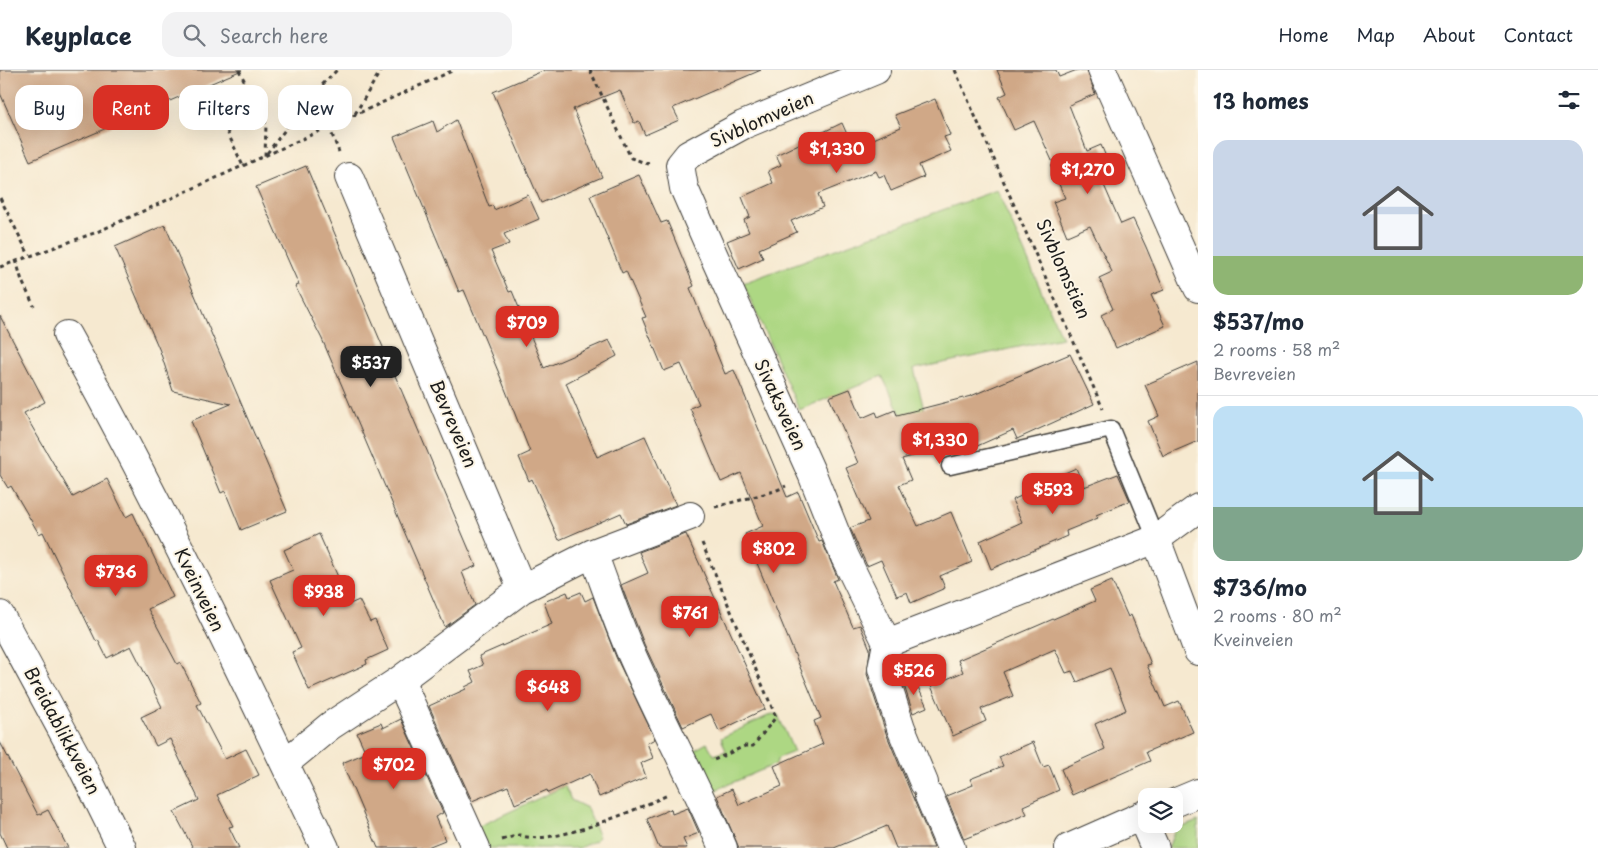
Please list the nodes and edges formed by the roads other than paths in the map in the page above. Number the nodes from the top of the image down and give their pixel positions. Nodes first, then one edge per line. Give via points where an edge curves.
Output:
1 (876, 70) edge
2 (1102, 70) edge
3 (680, 165) joint
4 (349, 177) dead end
5 (1198, 288) edge
6 (67, 335) dead end
7 (950, 466) dead end
8 (1198, 508) edge
9 (690, 516) road end
10 (1156, 539) junction
11 (593, 553) junction
12 (522, 589) junction
13 (0, 615) edge
14 (887, 643) junction
15 (1198, 651) edge
16 (400, 680) junction
17 (284, 763) junction
18 (1198, 793) edge
19 (1183, 799) edge
20 (1138, 818) edge
21 (1150, 833) edge
22 (486, 845) edge
23 (122, 848) edge
24 (325, 848) edge
25 (723, 848) edge
26 (951, 848) edge
27 (1069, 848) edge
28 (1155, 848) edge

1 - 3 street, Sivblomveien via 743,125 688,155
2 - 5 street
3 - 14 street, Sivaksveien via 684,188 758,360 812,474 845,557
4 - 12 street, Bevreveien
6 - 17 street, Kveinveien via 119,430
7 - 10 lane via 1112,429
8 - 10 street
9 - 11 street
10 - 14 street
10 - 15 street
11 - 12 street
11 - 25 street via 634,662
12 - 16 street
13 - 23 street, Breidablikkveien via 82,766
14 - 26 street via 882,669 901,728
16 - 17 street via 330,726
16 - 22 street
17 - 24 street, Kveinveien
18 - 19 street
20 - 27 street
21 - 28 street

